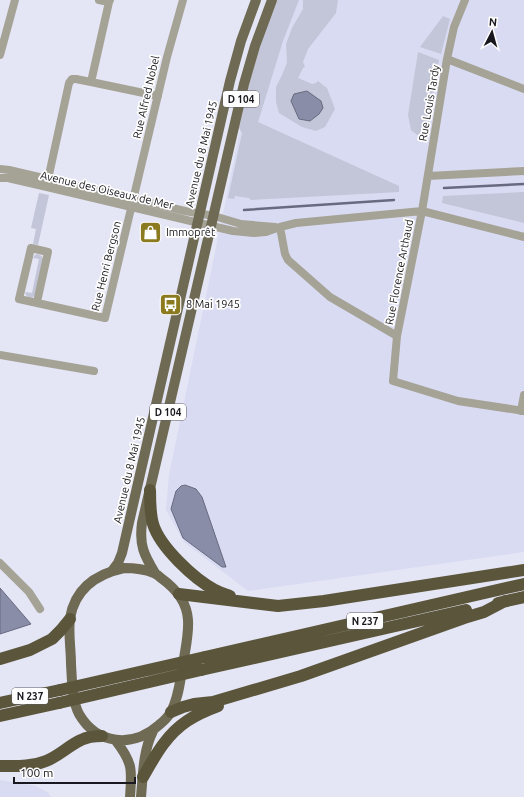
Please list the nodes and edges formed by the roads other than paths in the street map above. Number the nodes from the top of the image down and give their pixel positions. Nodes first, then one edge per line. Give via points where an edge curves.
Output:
1 (15, 0) edge
2 (99, 0) edge
3 (183, 0) edge
4 (256, 0) edge
5 (272, 0) edge
6 (465, 0) edge
7 (110, 1) edge
8 (0, 55) edge
9 (447, 59) junction
10 (91, 82) junction
11 (524, 89) edge
12 (158, 96) junction
13 (0, 168) edge
14 (524, 172) edge
15 (428, 176) junction
16 (0, 178) edge
17 (47, 183) junction
18 (133, 203) junction
19 (422, 211) junction
20 (199, 218) junction
21 (212, 221) junction
22 (280, 227) junction
23 (524, 237) edge
24 (37, 302) junction
25 (398, 336) junction
26 (0, 355) edge
27 (94, 370) dead end
28 (524, 395) edge
29 (523, 411) edge
30 (150, 490) junction
31 (0, 563) edge
32 (524, 570) edge
33 (112, 571) junction
34 (155, 573) junction
35 (524, 584) edge
36 (179, 594) junction
37 (524, 597) edge
38 (505, 601) junction
39 (250, 603) junction
40 (40, 609) dead end
41 (70, 619) junction
42 (0, 659) edge
43 (244, 693) junction
44 (0, 703) edge
45 (171, 712) junction
46 (0, 716) edge
47 (153, 731) junction
48 (102, 736) junction
49 (116, 740) junction
50 (0, 766) edge
51 (143, 777) junction
52 (130, 797) edge
53 (141, 797) edge

1 - 8 street
2 - 7 street
3 - 12 street, Rue Alfred Nobel via 166,57
4 - 20 main road, Avenue du 8 Mai 1945 / D 104 via 244,30 230,80
5 - 21 main road, D 104 via 249,63
6 - 9 street, Rue Louis Tardy via 454,27
7 - 10 street
9 - 11 street
9 - 15 street, Rue Louis Tardy
10 - 12 street
10 - 17 street via 72,79 69,83
12 - 18 street, Rue Alfred Nobel
13 - 17 street, Avenue des Oiseaux de Mer
14 - 15 street
15 - 19 street, Rue Louis Tardy
16 - 17 street, Avenue des Oiseaux de Mer
17 - 18 street, Avenue des Oiseaux de Mer
18 - 20 street, Avenue des Oiseaux de Mer via 185,211
18 - 24 street, Rue Henri Bergson via 105,318
19 - 22 street, Avenue des Oiseaux de Mer via 296,223
19 - 23 street, Avenue des Oiseaux de Mer
19 - 25 street, Rue Florence Arthaud
20 - 21 street, Avenue des Oiseaux de Mer
20 - 33 main road, Avenue du 8 Mai 1945 / D 104 via 122,553
21 - 22 street, Avenue des Oiseaux de Mer via 233,231 254,233
21 - 30 main road, D 104
22 - 25 street via 288,260 330,297
24 - 24 street, Rue Henri Bergson via 48,252 31,248 19,299
25 - 29 street, Rue Florence Arthaud via 393,381 458,401
26 - 27 street
28 - 29 street
30 - 34 main road, D 104 via 140,534 144,551
30 - 39 highway via 153,524 169,552 216,590
31 - 40 street via 29,592
32 - 39 highway via 324,601 278,606
33 - 34 main road via 134,568
33 - 41 main road via 89,584 80,594
34 - 36 main road
35 - 44 highway, N 237, bridge
36 - 39 highway
36 - 45 main road via 187,612 188,632 177,696
37 - 38 highway, N 237
38 - 43 highway via 484,612 301,676
38 - 46 highway, N 237, bridge
41 - 42 highway via 52,639 30,650
41 - 48 main road via 75,702 86,724
43 - 45 highway
43 - 51 highway via 197,715 176,729
45 - 47 main road
47 - 49 main road via 129,740
47 - 51 main road via 145,755
48 - 49 main road
48 - 50 highway via 81,740 46,761 33,765
49 - 52 main road via 130,763
51 - 53 main road

